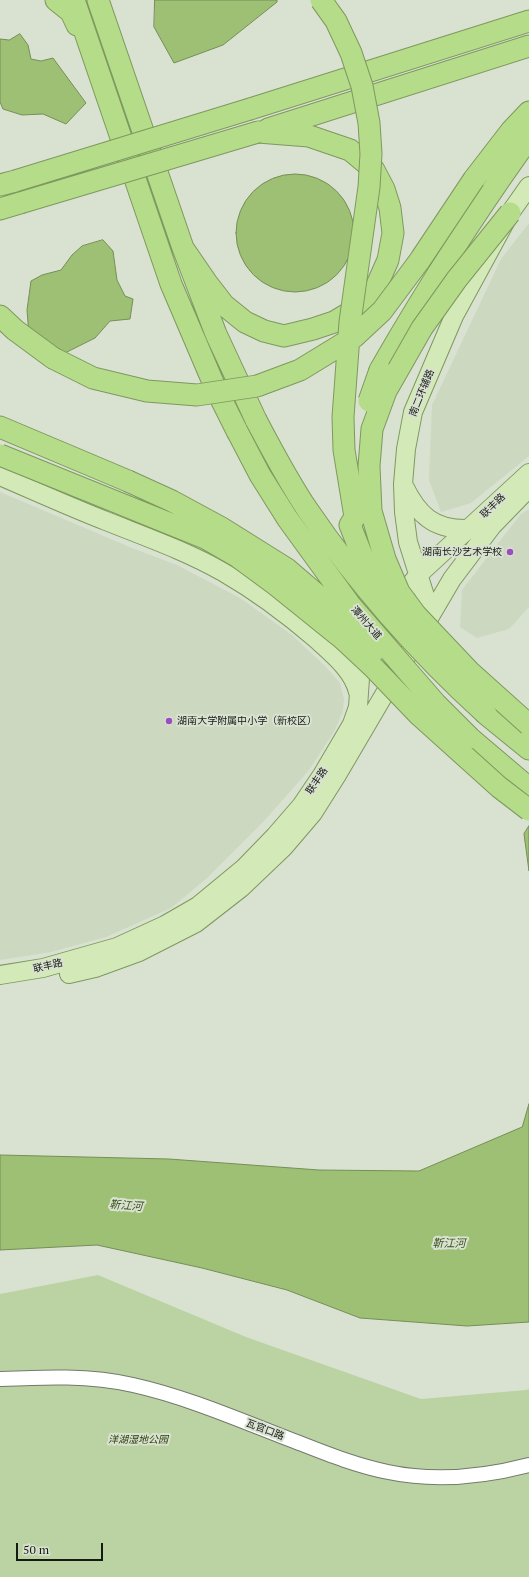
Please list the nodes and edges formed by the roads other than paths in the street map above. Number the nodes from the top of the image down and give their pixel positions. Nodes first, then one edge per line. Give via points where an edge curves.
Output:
1 (56, 0) edge
2 (74, 0) edge
3 (98, 0) edge
4 (321, 0) edge
5 (529, 20) edge
6 (529, 46) edge
7 (97, 66) junction
8 (529, 112) edge
9 (258, 132) junction
10 (529, 138) edge
11 (5, 182) edge
12 (529, 186) edge
13 (0, 209) edge
14 (510, 213) junction
15 (183, 248) junction
16 (0, 316) edge
17 (0, 427) edge
18 (0, 456) edge
19 (529, 473) edge
20 (0, 476) edge
21 (403, 484) junction
22 (529, 488) edge
23 (355, 518) junction
24 (468, 529) junction
25 (408, 542) junction
26 (418, 575) junction
27 (428, 620) junction
28 (324, 647) junction
29 (359, 695) junction
30 (527, 724) edge
31 (529, 749) edge
32 (482, 773) junction
33 (529, 788) edge
34 (529, 810) edge
35 (0, 975) edge
36 (0, 987) edge
37 (0, 1374) edge
38 (0, 1379) edge
39 (529, 1459) edge
40 (529, 1465) edge

1 - 7 highway via 71,12
2 - 7 highway
3 - 15 highway
4 - 23 highway, bridge via 336,21 351,53 362,86 369,123 369,187 350,322 343,417 344,450
5 - 11 highway, bridge via 250,109
6 - 9 highway
7 - 33 highway, 潭州大道, bridge via 171,284 215,387 260,475 287,518 351,606 453,723
8 - 16 highway, bridge via 474,179 420,260 382,311 354,337 300,370 258,386 197,395 147,391 92,378 53,358
9 - 13 highway, bridge
9 - 15 highway via 309,136 350,150 374,170 390,208 393,233 388,260 376,287 356,309 334,322 313,330 284,336 264,331 245,322 224,305
10 - 23 highway, bridge via 448,256 380,370 366,409 356,449
12 - 14 main road, 南二环辅路
14 - 21 main road, 南二环辅路 via 454,316 413,412
14 - 30 highway, bridge via 422,328 386,391 372,429 369,466 371,511 385,559 399,592 416,615 469,670
15 - 31 highway, bridge via 216,334 256,420 306,508 351,571 439,670 486,714
17 - 32 highway, bridge via 172,501 220,527 287,569 352,627
18 - 32 highway, bridge via 183,528 238,557 343,639
19 - 24 main road, 联丰路
20 - 28 main road via 147,536 222,572 288,616
21 - 24 main road via 421,514 443,527 454,530
21 - 25 main road, 南二环辅路
22 - 27 main road, 联丰路 via 492,526 452,579
23 - 30 highway, bridge via 350,525 365,563 396,608 468,682
24 - 26 main road, 联丰路
25 - 26 main road, 南二环辅路
25 - 28 main road via 408,571 359,643 352,649 341,652 333,652
26 - 27 main road, 南二环辅路 via 425,596
26 - 29 main road, 联丰路 via 398,600 366,652 361,664
27 - 36 main road, 联丰路 via 313,812 284,847 241,888 196,923 139,952 95,968
28 - 29 main road via 350,672
29 - 35 main road, 联丰路 via 352,724 301,806 244,868 198,906 117,948 43,968
32 - 34 highway, bridge
37 - 39 street via 64,1372 134,1380 202,1400 349,1455 380,1464 461,1470 495,1467
38 - 40 street, 瓦官口路 via 66,1377 132,1384 199,1405 353,1463 388,1472 458,1478 502,1472

